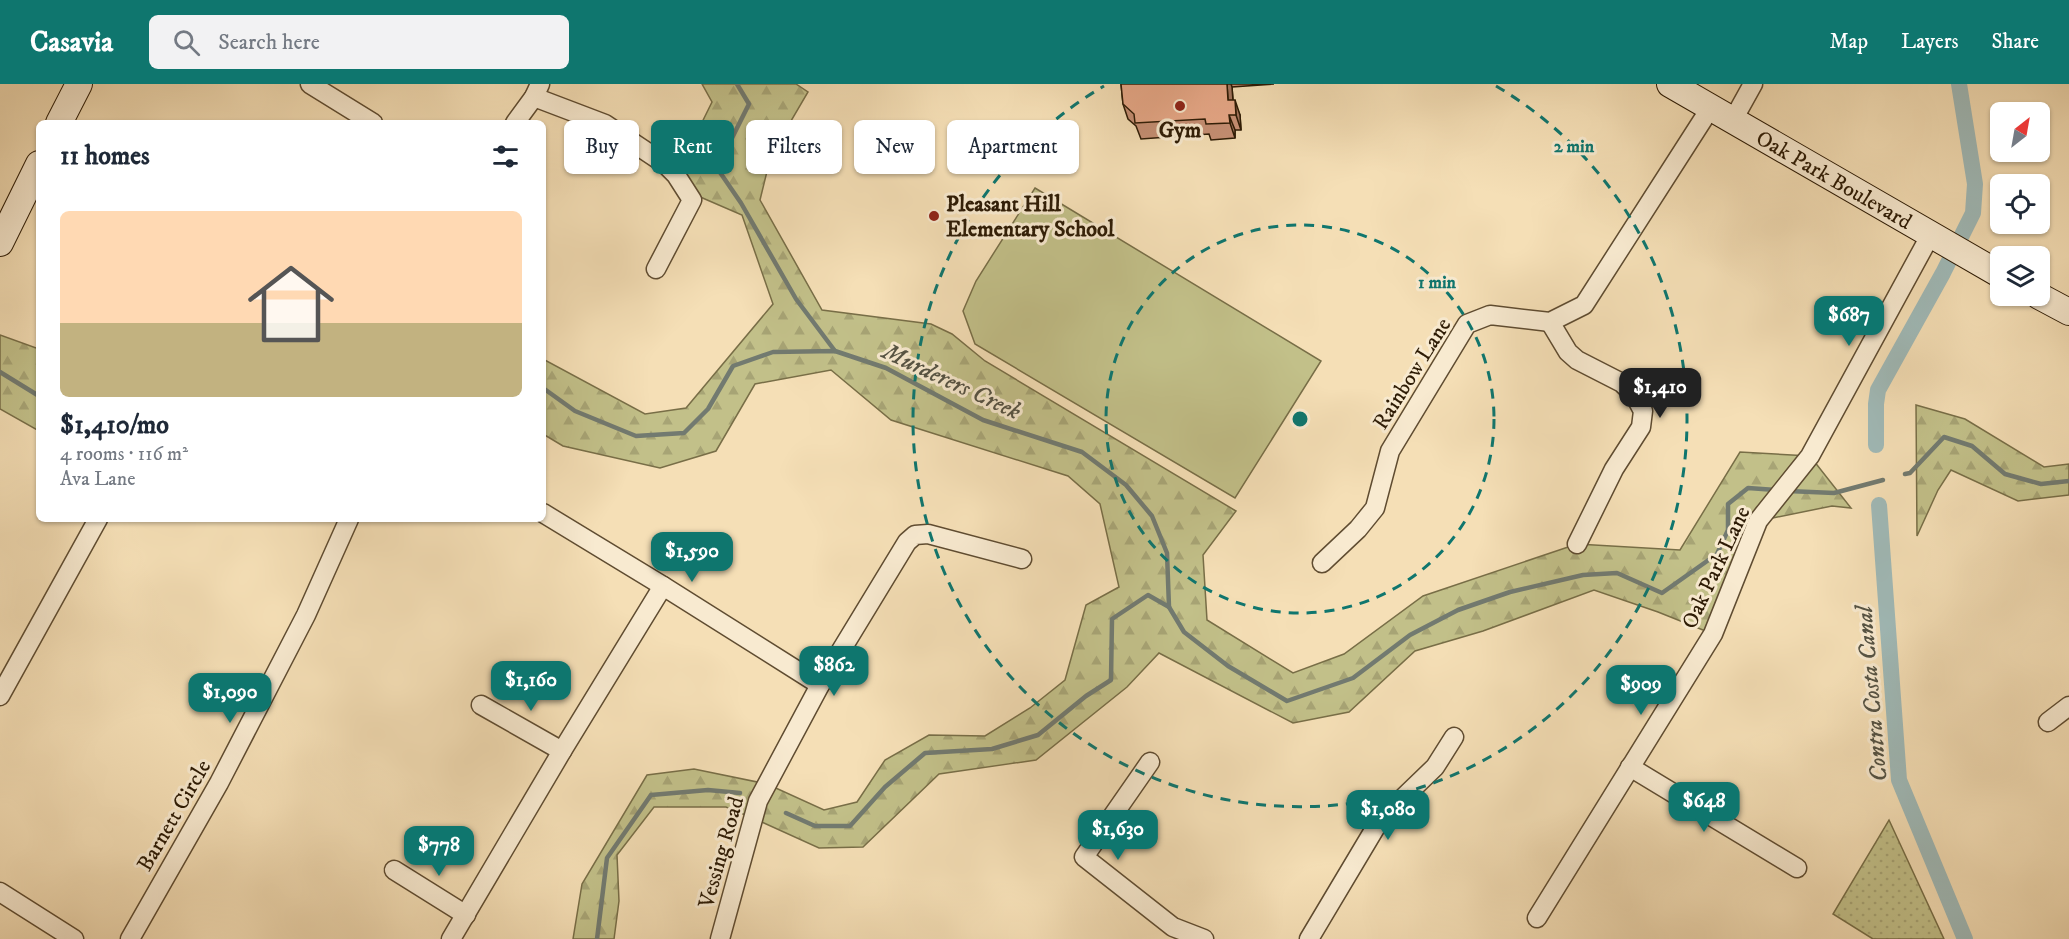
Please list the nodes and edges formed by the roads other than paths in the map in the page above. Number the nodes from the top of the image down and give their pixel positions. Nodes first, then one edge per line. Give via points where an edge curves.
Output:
1 (79, 84) edge
2 (310, 84) edge
3 (1671, 84) edge
4 (1753, 84) edge
5 (537, 91) edge
6 (1712, 107) junction
7 (61, 120) edge
8 (368, 120) edge
9 (517, 120) edge
10 (1733, 120) junction
11 (36, 170) edge
12 (0, 243) edge
13 (1948, 244) junction
14 (1990, 268) edge
15 (656, 269) dead end
16 (2050, 302) edge
17 (2069, 312) edge
18 (1550, 322) junction
19 (546, 515) edge
20 (96, 522) edge
21 (348, 522) edge
22 (1577, 544) dead end
23 (1022, 559) dead end
24 (1322, 563) dead end
25 (663, 586) junction
26 (820, 685) junction
27 (0, 696) edge
28 (481, 705) dead end
29 (2069, 706) edge
30 (2048, 722) dead end
31 (1454, 737) dead end
32 (562, 751) junction
33 (1150, 762) dead end
34 (1630, 767) junction
35 (1797, 868) dead end
36 (394, 870) dead end
37 (0, 892) edge
38 (466, 915) junction
39 (1537, 918) dead end
40 (1169, 933) edge
41 (74, 939) edge
42 (130, 939) edge
43 (451, 939) edge
44 (720, 939) edge
45 (1203, 939) edge
46 (1309, 939) edge

1 - 7 street
2 - 8 street
3 - 6 street, Oak Park Boulevard
4 - 10 street
5 - 9 street
5 - 15 street via 605,124 676,175 692,200
6 - 10 street, Oak Park Boulevard
6 - 18 street via 1584,305
10 - 13 street, Oak Park Boulevard
11 - 12 street
13 - 14 street, Oak Park Boulevard
13 - 34 street, Oak Park Lane via 1810,456 1758,521 1713,634
16 - 17 street
18 - 22 street via 1568,352 1622,383 1643,411 1641,427 1614,469
18 - 24 street, Rainbow Lane via 1490,315 1467,324 1390,451 1375,508
19 - 25 street
20 - 27 street
21 - 42 street, Barnett Circle via 306,615 219,783
23 - 26 street, Vessing Road via 928,534 915,535 907,542
25 - 26 street
25 - 32 street
26 - 44 street, Vessing Road via 758,801
28 - 32 street
29 - 30 street
31 - 46 street via 1435,767 1380,820
32 - 38 street
33 - 40 street via 1084,857
34 - 35 street
34 - 39 street, Oak Park Lane
36 - 38 street
37 - 41 street
38 - 43 street
40 - 45 street

